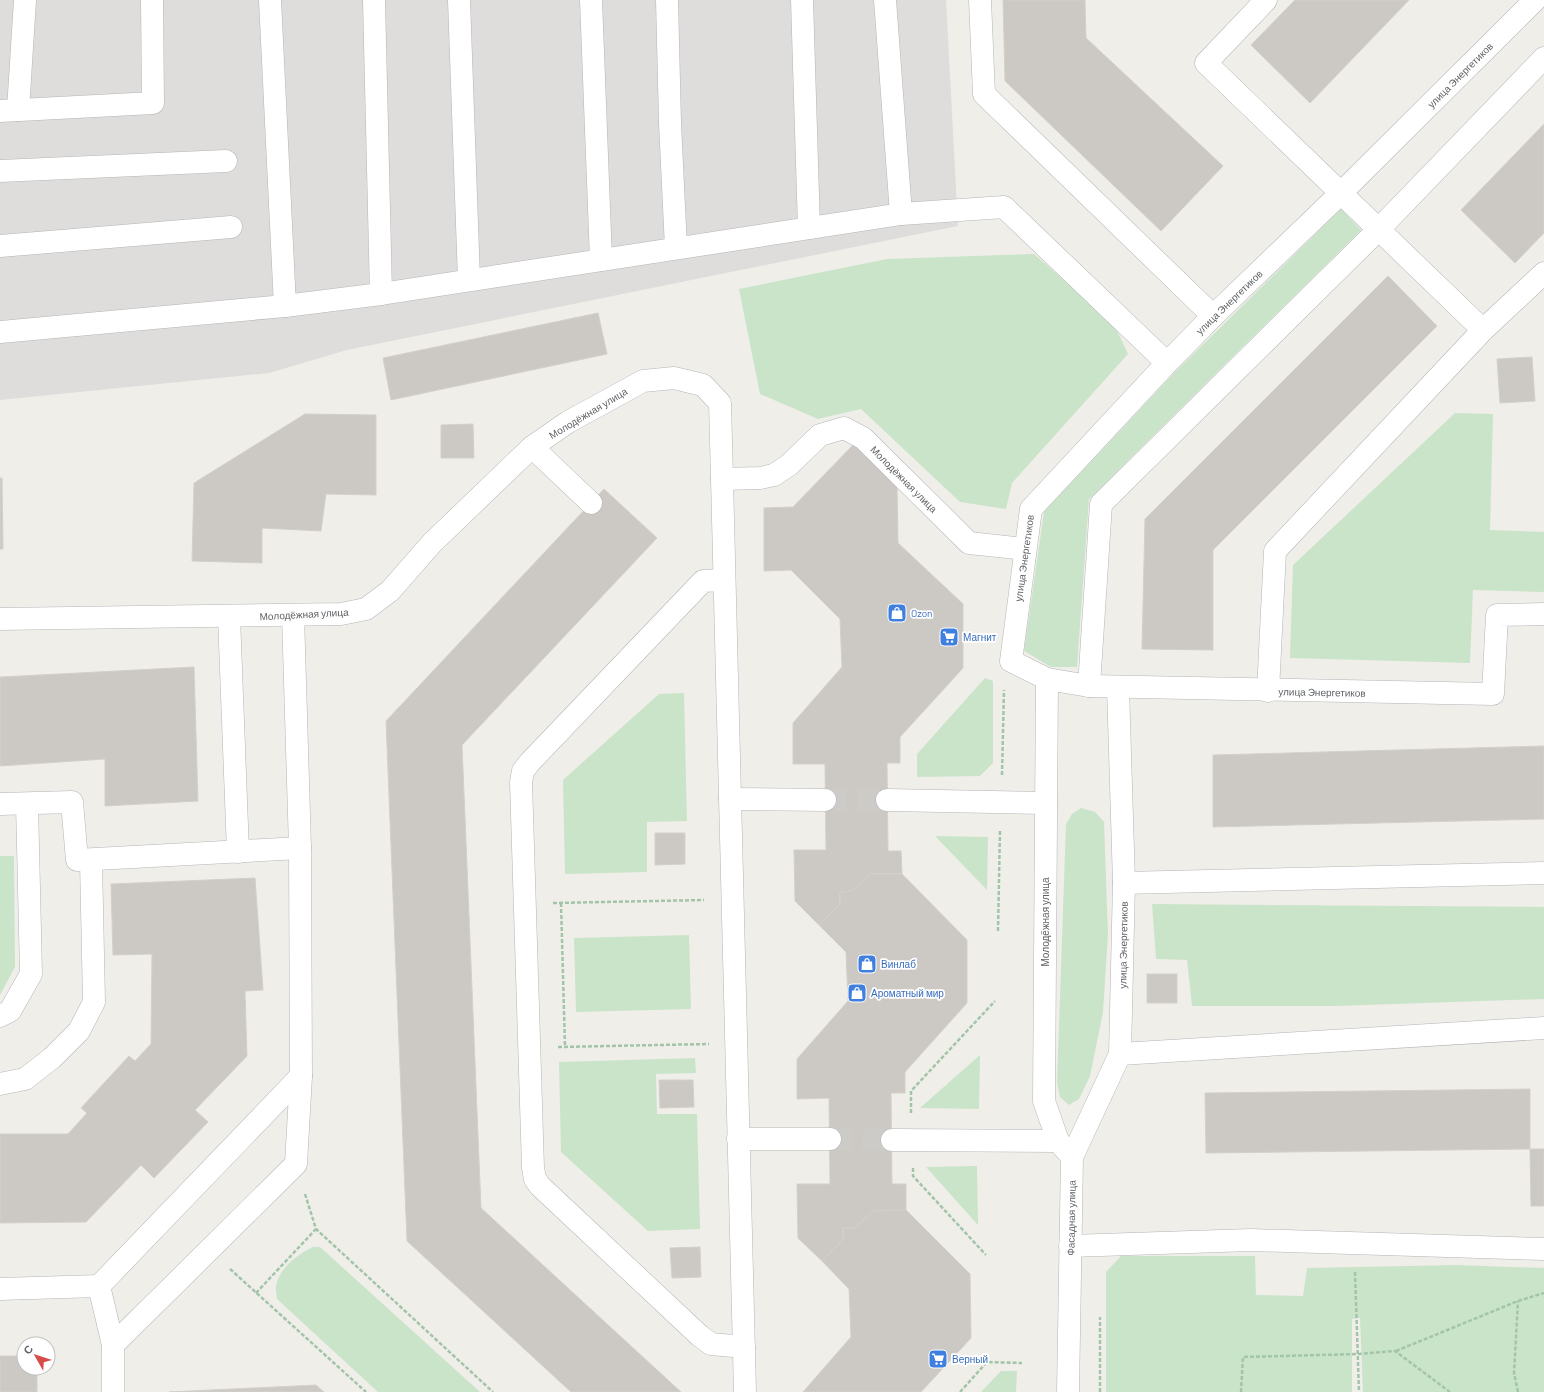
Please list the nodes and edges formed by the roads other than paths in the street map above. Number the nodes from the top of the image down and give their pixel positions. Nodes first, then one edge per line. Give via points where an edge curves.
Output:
1 (25, 0) edge
2 (152, 0) edge
3 (270, 0) edge
4 (374, 0) edge
5 (459, 0) edge
6 (592, 0) edge
7 (667, 0) edge
8 (802, 0) edge
9 (885, 0) edge
10 (980, 0) edge
11 (1266, 0) edge
12 (1535, 0) edge
13 (1544, 58) edge
14 (9, 110) edge
15 (226, 161) dead end
16 (0, 171) edge
17 (1341, 194) junction
18 (901, 214) junction
19 (231, 227) dead end
20 (809, 228) junction
21 (1379, 228) junction
22 (0, 246) edge
23 (676, 248) junction
24 (601, 260) junction
25 (1544, 273) edge
26 (469, 280) junction
27 (380, 294) junction
28 (285, 306) junction
29 (1213, 316) junction
30 (1483, 330) junction
31 (0, 332) edge
32 (1167, 363) junction
33 (532, 447) junction
34 (722, 479) junction
35 (591, 503) dead end
36 (1025, 549) junction
37 (724, 580) junction
38 (1544, 614) edge
39 (294, 615) junction
40 (229, 617) junction
41 (0, 619) edge
42 (1047, 679) junction
43 (1088, 686) junction
44 (1118, 687) junction
45 (1268, 691) junction
46 (730, 799) junction
47 (825, 800) tunnel mouth
48 (887, 800) tunnel mouth
49 (1046, 803) junction
50 (0, 804) edge
51 (27, 804) junction
52 (300, 848) junction
53 (238, 852) junction
54 (91, 861) junction
55 (1544, 873) edge
56 (1124, 883) junction
57 (0, 1016) edge
58 (1544, 1028) edge
59 (1120, 1054) junction
60 (300, 1076) junction
61 (0, 1084) edge
62 (738, 1139) junction
63 (830, 1139) tunnel mouth
64 (892, 1140) tunnel mouth
65 (1065, 1149) junction
66 (1070, 1246) junction
67 (1544, 1249) edge
68 (99, 1286) junction
69 (0, 1290) edge
70 (113, 1345) junction
71 (744, 1347) junction
72 (113, 1392) edge
73 (744, 1392) edge
74 (1068, 1392) edge

1 - 14 street
2 - 14 street via 153,103
3 - 28 street
4 - 27 street
5 - 26 street
6 - 24 street
7 - 23 street
8 - 20 street
9 - 18 street
10 - 29 street via 984,94
11 - 17 street via 1206,63
12 - 17 street, улица Энергетиков
13 - 21 street
15 - 16 street
17 - 21 street
17 - 29 street, улица Энергетиков
18 - 20 street
18 - 32 street via 1004,207
19 - 22 street
20 - 23 street
21 - 30 street
21 - 43 street via 1101,504
23 - 24 street
24 - 26 street
25 - 30 street
26 - 27 street
27 - 28 street
28 - 31 street
29 - 32 street, улица Энергетиков
30 - 45 street via 1275,551
32 - 36 street, улица Энергетиков via 1031,509
33 - 34 street, Молодёжная улица via 568,422 643,380 674,378 703,385 720,403
33 - 35 street
33 - 39 street, Молодёжная улица via 432,543 390,591 366,609 340,614
34 - 36 street, Молодёжная улица via 774,475 789,465 820,435 844,428 862,438 969,543
34 - 37 street
36 - 42 street, улица Энергетиков via 1011,661
37 - 46 street
37 - 71 street via 704,581 523,771 525,904 535,1179 700,1336 711,1344
38 - 45 street, улица Энергетиков via 1497,615 1493,694
39 - 40 street, Молодёжная улица
39 - 52 street
40 - 41 street, Молодёжная улица
40 - 53 street
42 - 43 street, улица Энергетиков
42 - 49 street, Молодёжная улица
43 - 44 street, улица Энергетиков
44 - 45 street, улица Энергетиков
44 - 56 street, улица Энергетиков
46 - 47 street
46 - 62 street
48 - 49 street
49 - 65 street, Молодёжная улица via 1044,1100
50 - 51 street
51 - 54 street via 72,802 77,860
51 - 57 street via 31,974 10,1011
52 - 53 street
52 - 60 street
53 - 54 street
54 - 61 street via 94,1002 79,1031 52,1058 25,1079
55 - 56 street
56 - 59 street, улица Энергетиков
58 - 59 street
59 - 65 street, Фасадная улица
60 - 68 street
60 - 70 street via 296,1164
62 - 63 street
62 - 71 street
64 - 65 street
65 - 66 street, Фасадная улица
66 - 67 street via 1251,1240
66 - 74 street, Фасадная улица
68 - 69 street
68 - 70 street
70 - 72 street
71 - 73 street

